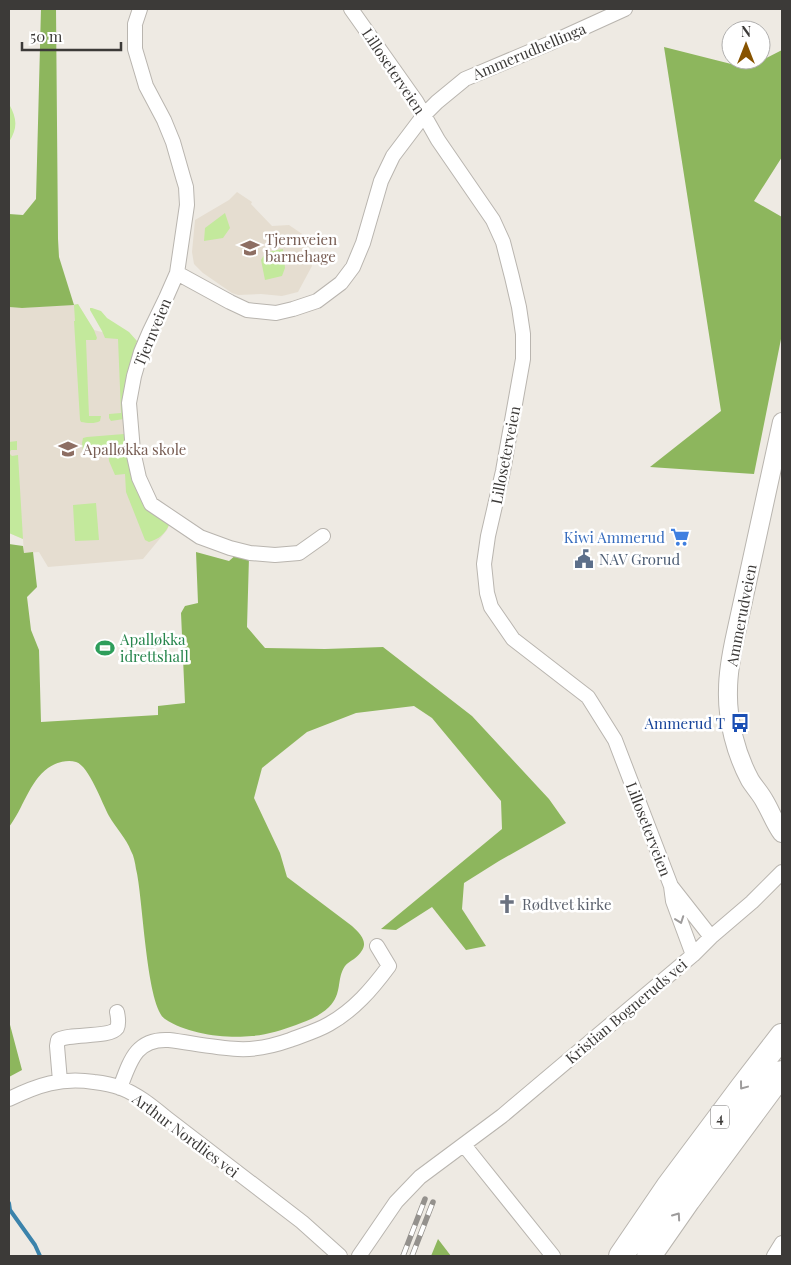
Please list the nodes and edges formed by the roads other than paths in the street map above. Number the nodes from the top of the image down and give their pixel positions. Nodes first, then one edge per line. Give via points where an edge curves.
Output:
1 (140, 9) edge
2 (352, 9) edge
3 (625, 9) edge
4 (424, 115) junction
5 (177, 274) junction
6 (782, 422) edge
7 (323, 536) dead end
8 (766, 802) junction
9 (782, 816) edge
10 (782, 833) edge
11 (782, 872) edge
12 (671, 886) junction
13 (711, 937) junction
14 (378, 946) dead end
15 (693, 955) junction
16 (117, 1012) dead end
17 (782, 1025) edge
18 (778, 1042) edge
19 (782, 1073) edge
20 (60, 1081) junction
21 (120, 1088) junction
22 (772, 1094) edge
23 (9, 1099) edge
24 (464, 1144) junction
25 (782, 1243) edge
26 (340, 1256) edge
27 (360, 1256) edge
28 (552, 1256) edge
29 (621, 1256) edge
30 (649, 1256) edge
31 (774, 1256) edge

1 - 5 street, Tjernveien via 135,24 135,49 146,86 173,142 186,187
2 - 4 street, Lilloseterveien
3 - 4 street, Ammerudhellinga via 465,79
4 - 5 street, Ammerudhellinga via 393,156 381,181 353,267 341,283 317,301 276,313 247,310
4 - 12 street, Lilloseterveien via 493,220 503,242 523,334 523,359 484,564 491,607 513,639 588,697 615,740
5 - 7 street, Tjernveien via 141,352 129,403 139,478 151,504 200,537 250,553 299,553
6 - 8 street, Ammerudveien via 736,632 728,690 731,722 739,753 750,779
8 - 9 street, Ammerudveien
8 - 10 street, Ammerudveien
11 - 13 street, Kristian Bogneruds vei
12 - 13 street, Lilloseterveien
12 -> 15 street, Lilloseterveien via 673,901
13 - 15 street, Kristian Bogneruds vei
14 - 21 street via 389,966 353,1008 328,1025 254,1049 160,1039 152,1041 132,1058
15 - 24 street, Kristian Bogneruds vei
16 - 20 street via 115,1030 58,1040
17 - 18 highway
18 -> 29 highway, 4 via 668,1187
19 - 22 highway, 4
20 - 21 street, Arthur Nordlies vei via 88,1081
20 - 23 street, Arthur Nordlies vei via 38,1086
21 - 26 street, Arthur Nordlies vei via 148,1103 302,1222
30 -> 22 highway, 4 via 688,1200
24 - 27 street, Kristian Bogneruds vei via 430,1168 396,1202
24 - 28 street
25 - 31 street

